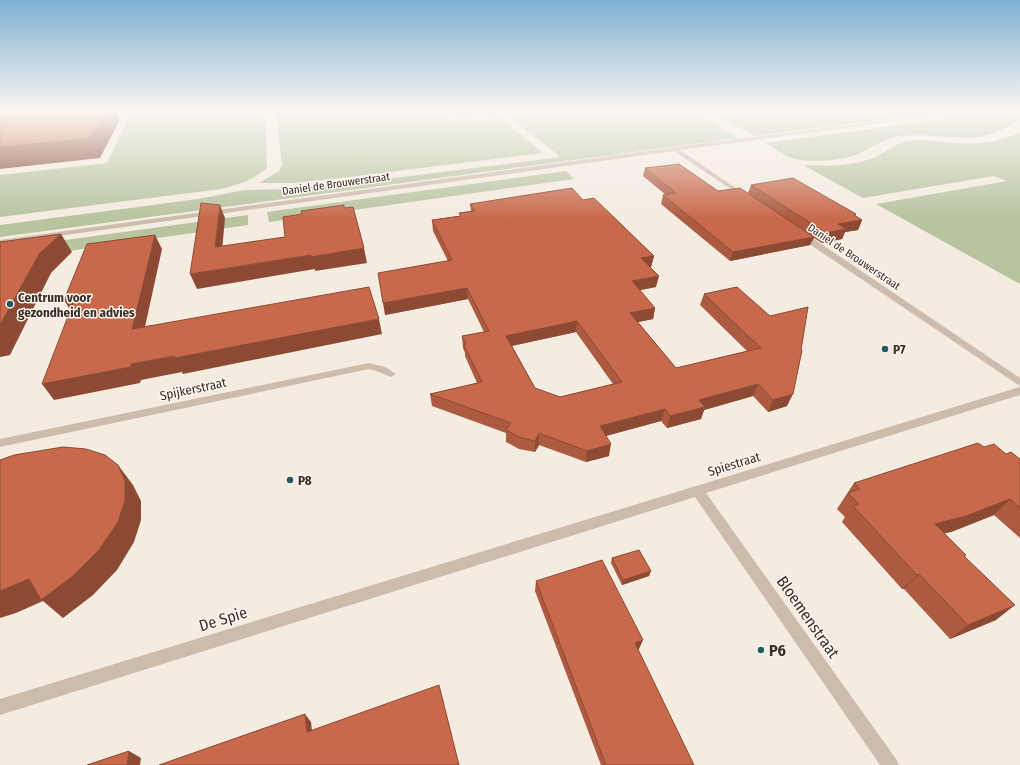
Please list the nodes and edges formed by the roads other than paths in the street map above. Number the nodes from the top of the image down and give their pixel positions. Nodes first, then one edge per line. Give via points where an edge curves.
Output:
1 (685, 148) edge
2 (675, 149) junction
3 (753, 202) edge
4 (792, 229) edge
5 (0, 242) edge
6 (391, 374) dead end
7 (1020, 383) edge
8 (1020, 391) edge
9 (0, 443) edge
10 (697, 490) junction
11 (457, 564) joint
12 (0, 706) edge
13 (890, 765) edge

1 - 2 street, Daniel de Brouwerstraat
2 - 3 street
2 - 5 street, Daniel de Brouwerstraat
4 - 7 street, Daniel de Brouwerstraat
6 - 9 street, Spijkerstraat via 370,366
8 - 10 street, Spiestraat
10 - 11 street, Spiestraat
10 - 13 street, Bloemenstraat
11 - 12 street, De Spie

